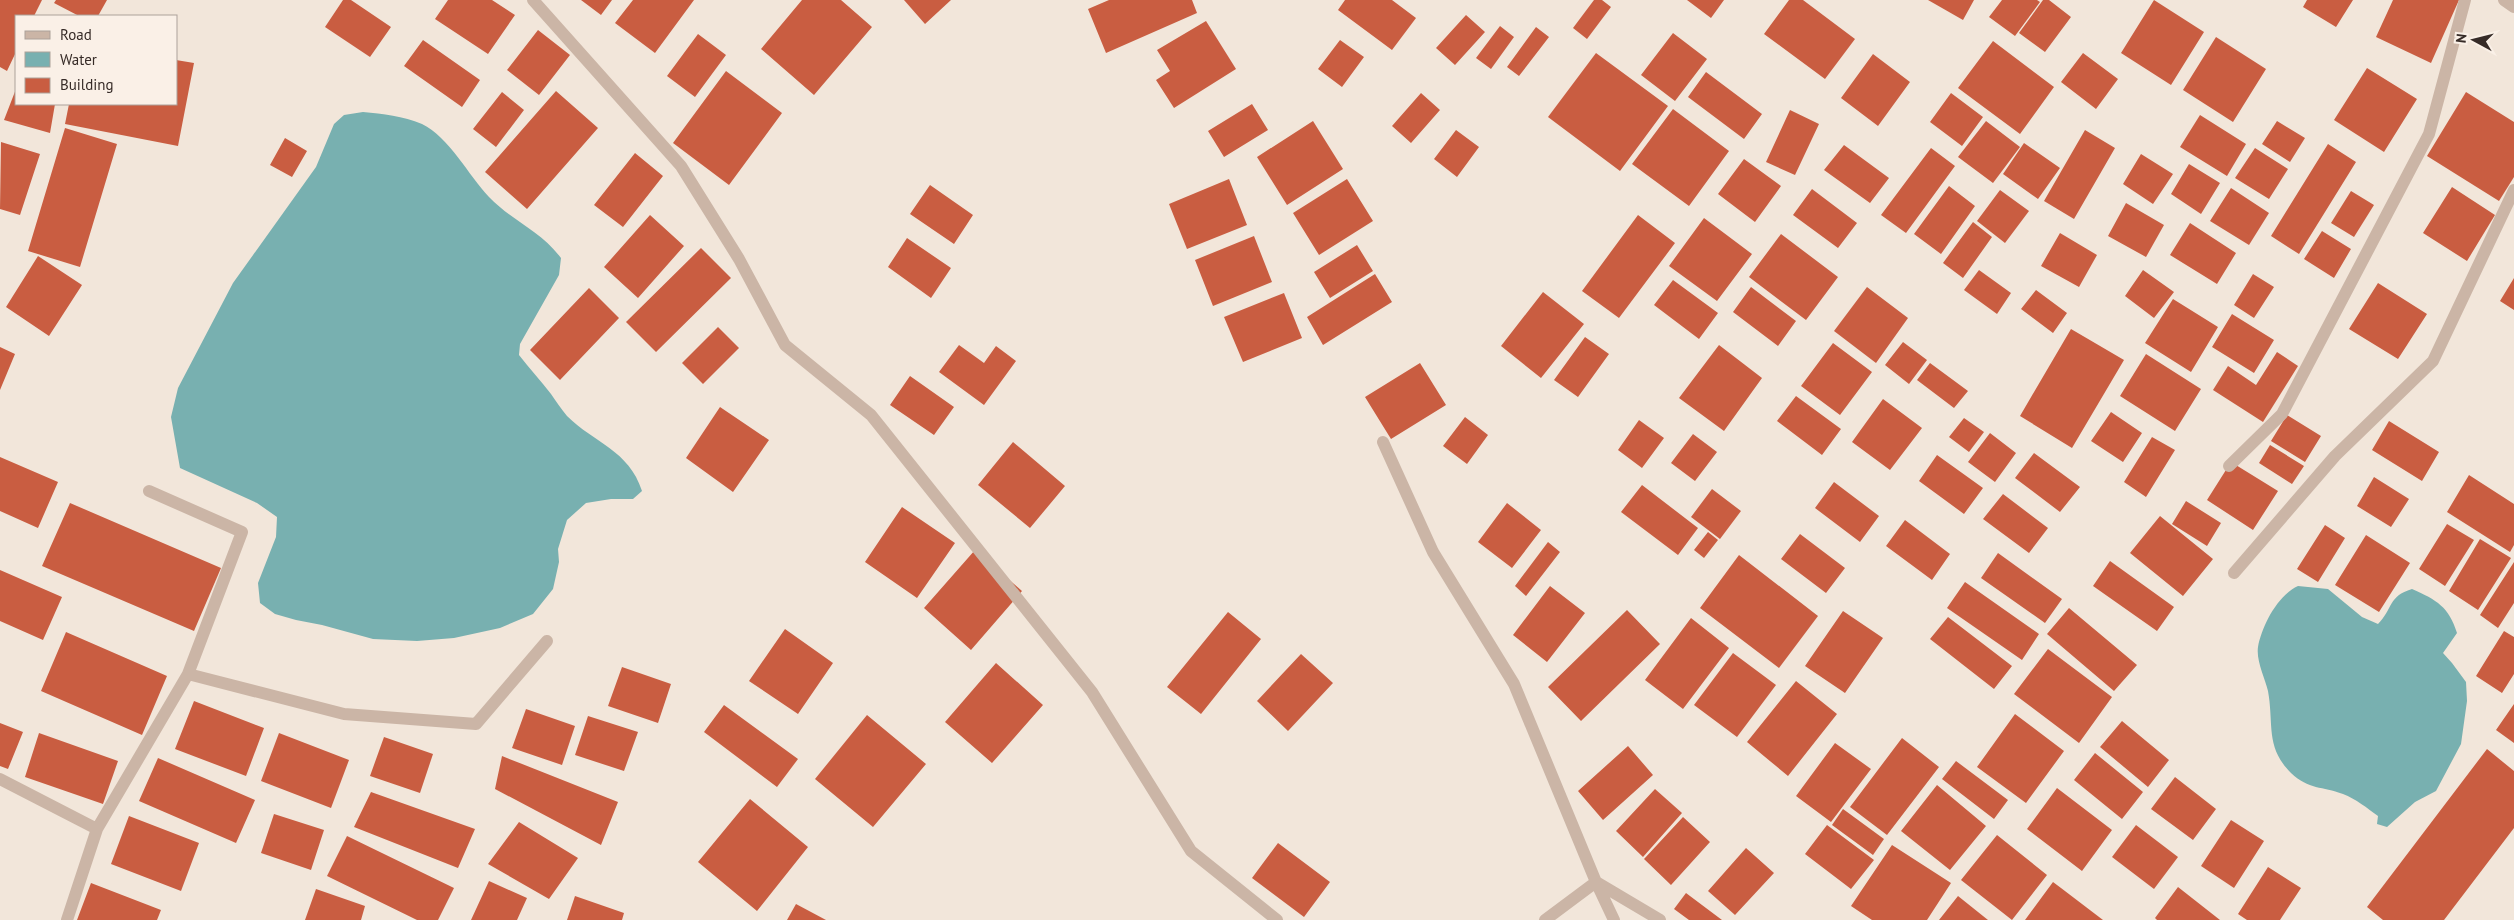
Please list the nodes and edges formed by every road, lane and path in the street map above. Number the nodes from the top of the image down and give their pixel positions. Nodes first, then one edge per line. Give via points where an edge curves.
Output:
1 (533, 0) edge
2 (2465, 0) edge
3 (2504, 0) edge
4 (2514, 7) edge
5 (2514, 190) edge
6 (1383, 442) dead end
7 (2229, 466) dead end
8 (149, 491) dead end
9 (2234, 573) dead end
10 (547, 641) dead end
11 (188, 674) junction
12 (0, 779) edge
13 (97, 829) junction
14 (1596, 882) junction
15 (66, 920) edge
16 (1277, 920) edge
17 (1545, 920) edge
18 (1614, 920) edge
19 (1660, 920) edge

1 - 16 street via 681,166 738,259 785,345 871,415 1092,692 1192,851
2 - 7 street via 2429,134 2282,414
3 - 4 street
5 - 9 street via 2433,361 2335,456
6 - 14 street via 1433,552 1514,684
8 - 11 street via 242,532
10 - 11 street via 476,724 344,714
11 - 13 street
12 - 13 street
13 - 15 street
14 - 17 street
14 - 18 street
14 - 19 street

